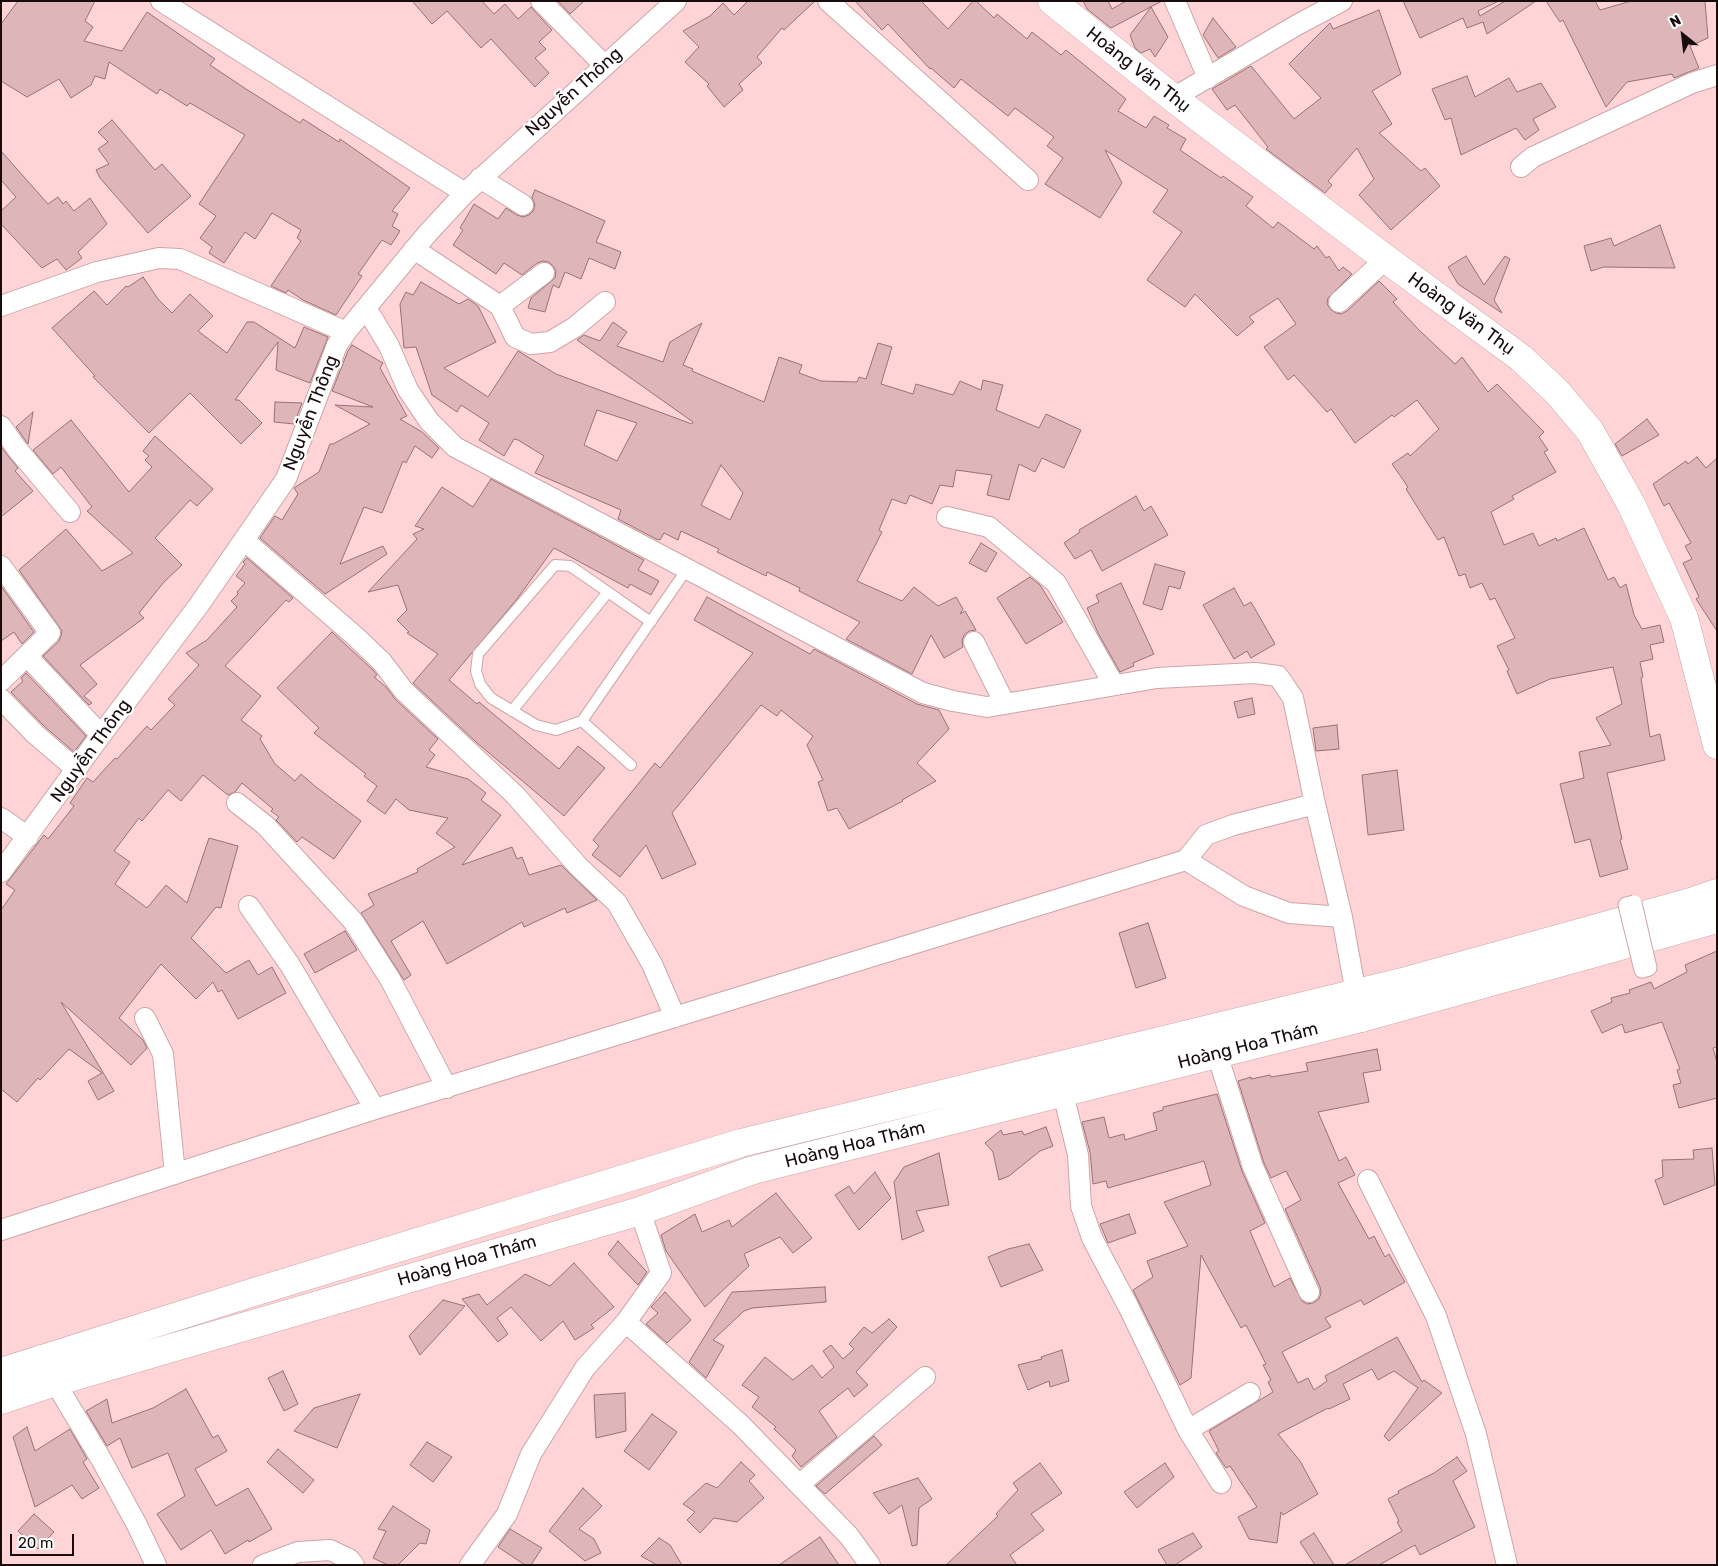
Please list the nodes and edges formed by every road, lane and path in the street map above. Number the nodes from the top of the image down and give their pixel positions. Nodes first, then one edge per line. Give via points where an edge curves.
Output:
1 (161, 1) edge
2 (541, 1) edge
3 (676, 1) edge
4 (828, 1) edge
5 (1052, 1) edge
6 (1175, 1) edge
7 (1342, 1) edge
8 (604, 65) junction
9 (1717, 75) edge
10 (1208, 78) junction
11 (1173, 98) junction
12 (1521, 167) dead end
13 (480, 178) junction
14 (1028, 180) dead end
15 (465, 193) junction
16 (523, 204) dead end
17 (414, 249) junction
18 (1386, 259) junction
19 (544, 273) dead end
20 (605, 302) dead end
21 (1339, 302) dead end
22 (1, 306) edge
23 (500, 306) junction
24 (364, 310) junction
25 (346, 332) junction
26 (1, 426) edge
27 (70, 512) dead end
28 (947, 517) dead end
29 (244, 540) junction
30 (1, 566) edge
31 (687, 568) junction
32 (608, 592) junction
33 (651, 622) junction
34 (974, 642) dead end
35 (27, 656) junction
36 (1, 681) edge
37 (1114, 685) junction
38 (1, 699) edge
39 (1005, 704) junction
40 (512, 711) junction
41 (582, 721) junction
42 (101, 735) junction
43 (1717, 745) edge
44 (631, 765) dead end
45 (77, 770) junction
46 (237, 803) dead end
47 (1315, 804) junction
48 (1, 818) edge
49 (28, 837) junction
50 (1186, 860) junction
51 (1, 872) edge
52 (1717, 893) edge
53 (249, 906) dead end
54 (1342, 917) junction
55 (1717, 919) edge
56 (1359, 1006) junction
57 (675, 1017) junction
58 (145, 1018) dead end
59 (1217, 1054) junction
60 (447, 1088) junction
61 (1063, 1093) junction
62 (375, 1108) junction
63 (175, 1174) junction
64 (1368, 1180) dead end
65 (640, 1211) junction
66 (1, 1230) edge
67 (1308, 1292) dead end
68 (626, 1322) junction
69 (41, 1360) junction
70 (1, 1372) edge
71 (925, 1377) dead end
72 (55, 1382) junction
73 (1250, 1392) dead end
74 (1, 1400) edge
75 (1188, 1430) junction
76 (1221, 1482) dead end
77 (800, 1484) junction
78 (156, 1565) edge
79 (263, 1565) edge
80 (354, 1565) edge
81 (470, 1565) edge
82 (870, 1565) edge
83 (1506, 1565) edge

1 - 15 street
2 - 8 street
3 - 8 street, Nguyễn Thông
4 - 14 street
5 - 11 main road, Hoàng Văn Thụ
6 - 10 street
7 - 10 street
8 - 13 street, Nguyễn Thông
9 - 12 street via 1692,83 1534,157
10 - 11 street
11 - 18 main road, Hoàng Văn Thụ
13 - 15 street, Nguyễn Thông
13 - 16 street
15 - 17 street, Nguyễn Thông
17 - 23 street
17 - 24 street, Nguyễn Thông
18 - 21 street
18 - 43 main road, Hoàng Văn Thụ via 1521,358 1590,430 1631,504 1684,618
19 - 23 street
20 - 23 street via 575,327 550,342 532,344 515,337
22 - 25 street via 97,272 159,258 180,259
24 - 25 street, Nguyễn Thông
24 - 31 street via 389,346 408,390 429,421 455,447
25 - 29 street, Nguyễn Thông via 336,345 286,479
26 - 27 street
28 - 37 street via 989,527 1056,583
29 - 42 street, Nguyễn Thông
29 - 57 street via 382,662 404,691 515,795 578,866 618,902 652,964
30 - 35 street via 50,633
31 - 33 lane
31 - 39 street via 923,692 986,707
32 - 33 lane
32 - 40 lane
32 - 40 lane via 570,566 555,565 478,654 476,671 480,684 491,698
33 - 41 lane
34 - 39 street
35 - 36 street
35 - 42 street
37 - 39 street
37 - 47 street via 1156,678 1255,673 1278,676 1293,698
38 - 45 street
40 - 41 lane via 536,725 556,730
41 - 44 lane
42 - 45 street, Nguyễn Thông
45 - 49 street, Nguyễn Thông
46 - 60 street via 265,824 353,921 390,979
47 - 50 street via 1206,835
47 - 54 street
48 - 49 street
49 - 51 street, Nguyễn Thông
50 - 54 street via 1244,896 1262,903 1289,912
50 - 57 street
52 - 56 main road, Hoàng Hoa Thám via 1410,980
53 - 62 street via 290,965
54 - 56 street
55 - 56 main road, Hoàng Hoa Thám
56 - 59 main road, Hoàng Hoa Thám
56 - 69 main road, Hoàng Hoa Thám via 741,1143
57 - 60 street
58 - 63 street via 163,1054
59 - 61 main road, Hoàng Hoa Thám
59 - 67 street via 1253,1167
60 - 62 street
61 - 65 main road, Hoàng Hoa Thám via 753,1170
61 - 75 street via 1078,1155 1081,1206 1092,1238
62 - 63 street
63 - 66 street
64 - 83 street via 1436,1316 1476,1434
65 - 68 street via 661,1273
65 - 72 main road, Hoàng Hoa Thám
68 - 77 street via 741,1425
68 - 81 street via 585,1368 531,1454 507,1514
69 - 70 main road, Hoàng Hoa Thám
69 - 72 main road
71 - 77 street
72 - 74 main road, Hoàng Hoa Thám
72 - 78 street via 101,1459
73 - 75 street
75 - 76 street
77 - 82 street
79 - 80 street via 298,1552 330,1550

